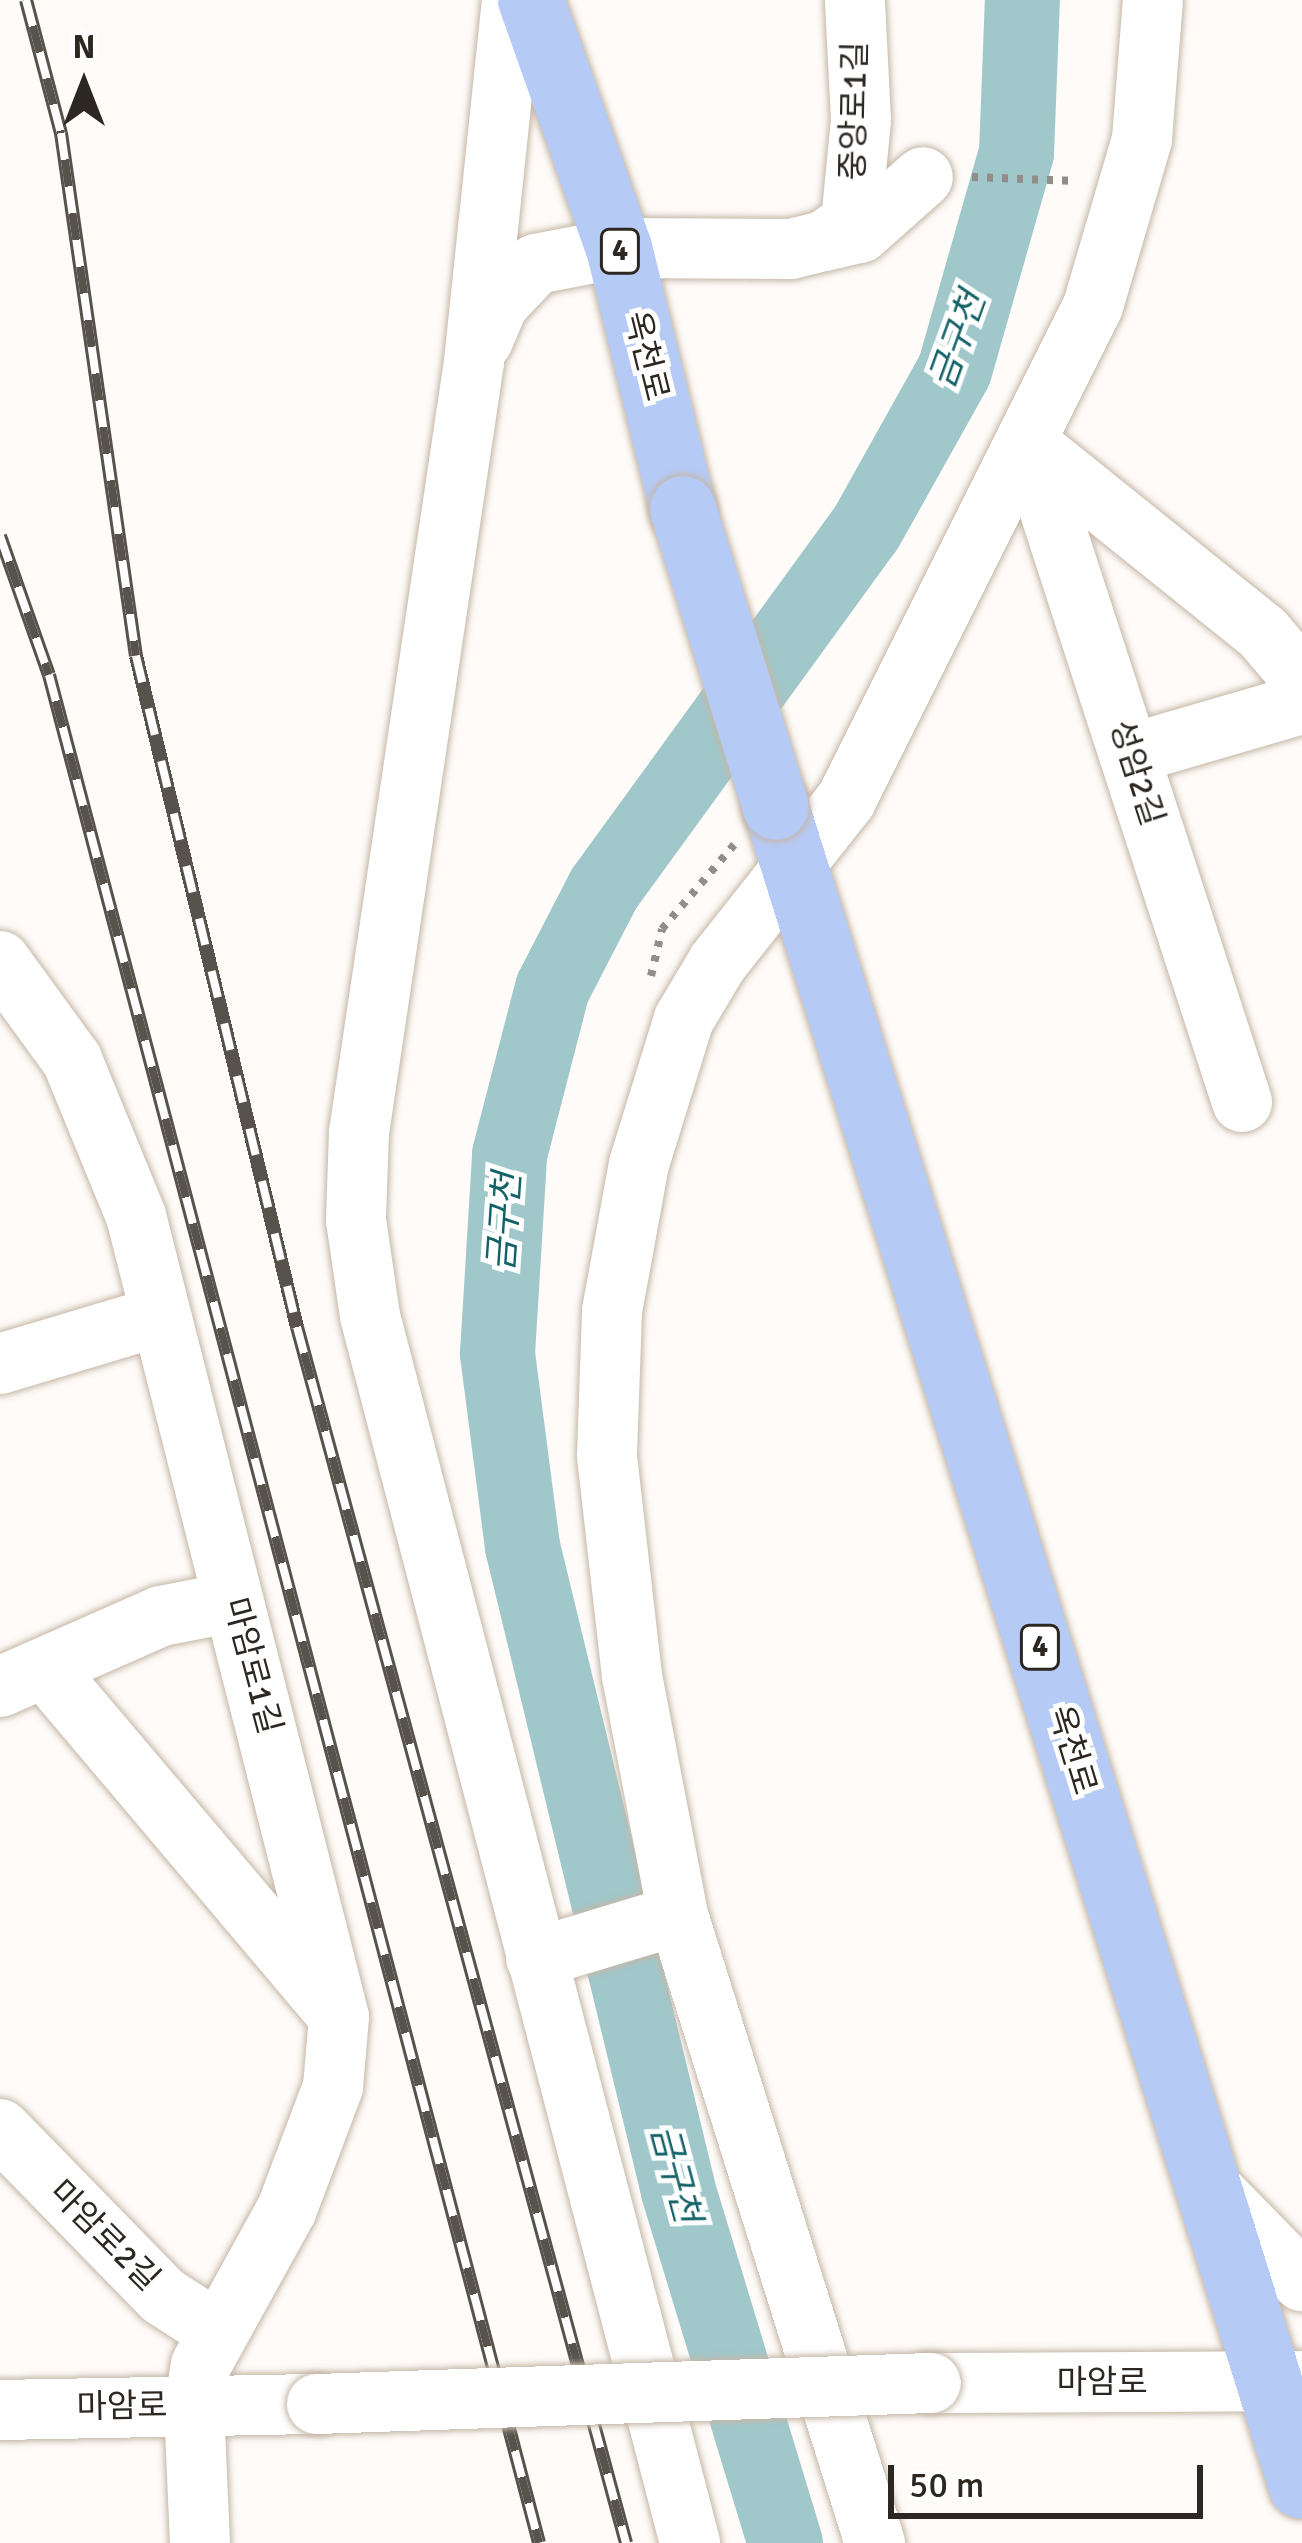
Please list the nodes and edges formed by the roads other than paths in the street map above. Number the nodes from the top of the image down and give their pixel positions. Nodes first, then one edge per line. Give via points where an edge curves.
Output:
1 (512, 0) edge
2 (531, 0) edge
3 (855, 0) edge
4 (1154, 0) edge
5 (939, 177) road end
6 (837, 232) junction
7 (619, 248) junction
8 (474, 362) junction
9 (1028, 444) junction
10 (1302, 679) edge
11 (1302, 704) edge
12 (1130, 754) junction
13 (772, 836) junction
14 (0, 962) edge
15 (1242, 1102) dead end
16 (160, 1316) junction
17 (0, 1364) edge
18 (234, 1602) junction
19 (24, 1679) edge
20 (678, 1915) junction
21 (558, 1951) junction
22 (339, 2017) junction
23 (0, 2129) edge
24 (1210, 2187) junction
25 (1302, 2281) edge
26 (217, 2331) junction
27 (1287, 2382) edge
28 (194, 2406) junction
29 (0, 2410) edge
30 (1302, 2486) edge
31 (200, 2543) edge
32 (690, 2543) edge
33 (875, 2543) edge

1 - 8 street
2 - 7 main road, 옥천로 / 4
3 - 6 street, 중앙로1길 via 861,120
4 - 9 street via 1142,140 1121,221 1093,306
5 - 6 street via 860,233
6 - 7 street via 733,251
7 - 8 street via 536,264 498,304
7 - 13 main road, 옥천로 / 4, bridge
8 - 21 street via 389,898 356,1220 370,1316
9 - 10 street via 1263,633
9 - 12 street, 성암2길
9 - 13 street via 976,532 846,800
11 - 12 street
12 - 15 street, 성암2길
13 - 20 street via 684,1019 639,1164 620,1269 608,1455 632,1676
13 - 24 main road, 옥천로 / 4
14 - 16 street, 마암로1길 via 73,1060 109,1135
16 - 17 street
16 - 18 street, 마암로1길
18 - 19 street via 161,1616
18 - 22 street, 마암로1길
19 - 22 street
20 - 21 street
20 - 33 street
21 - 32 street
22 - 26 street, 마암로1길 via 333,2086 287,2210
23 - 26 street, 마암로2길 via 163,2296
24 - 25 street
24 - 27 main road, 옥천로 / 4
26 - 28 street, 마암로1길
27 - 28 street, 마암로, bridge via 931,2383
27 - 30 main road, 옥천로 / 4
28 - 29 street, 마암로
28 - 31 street, 마암로1길

